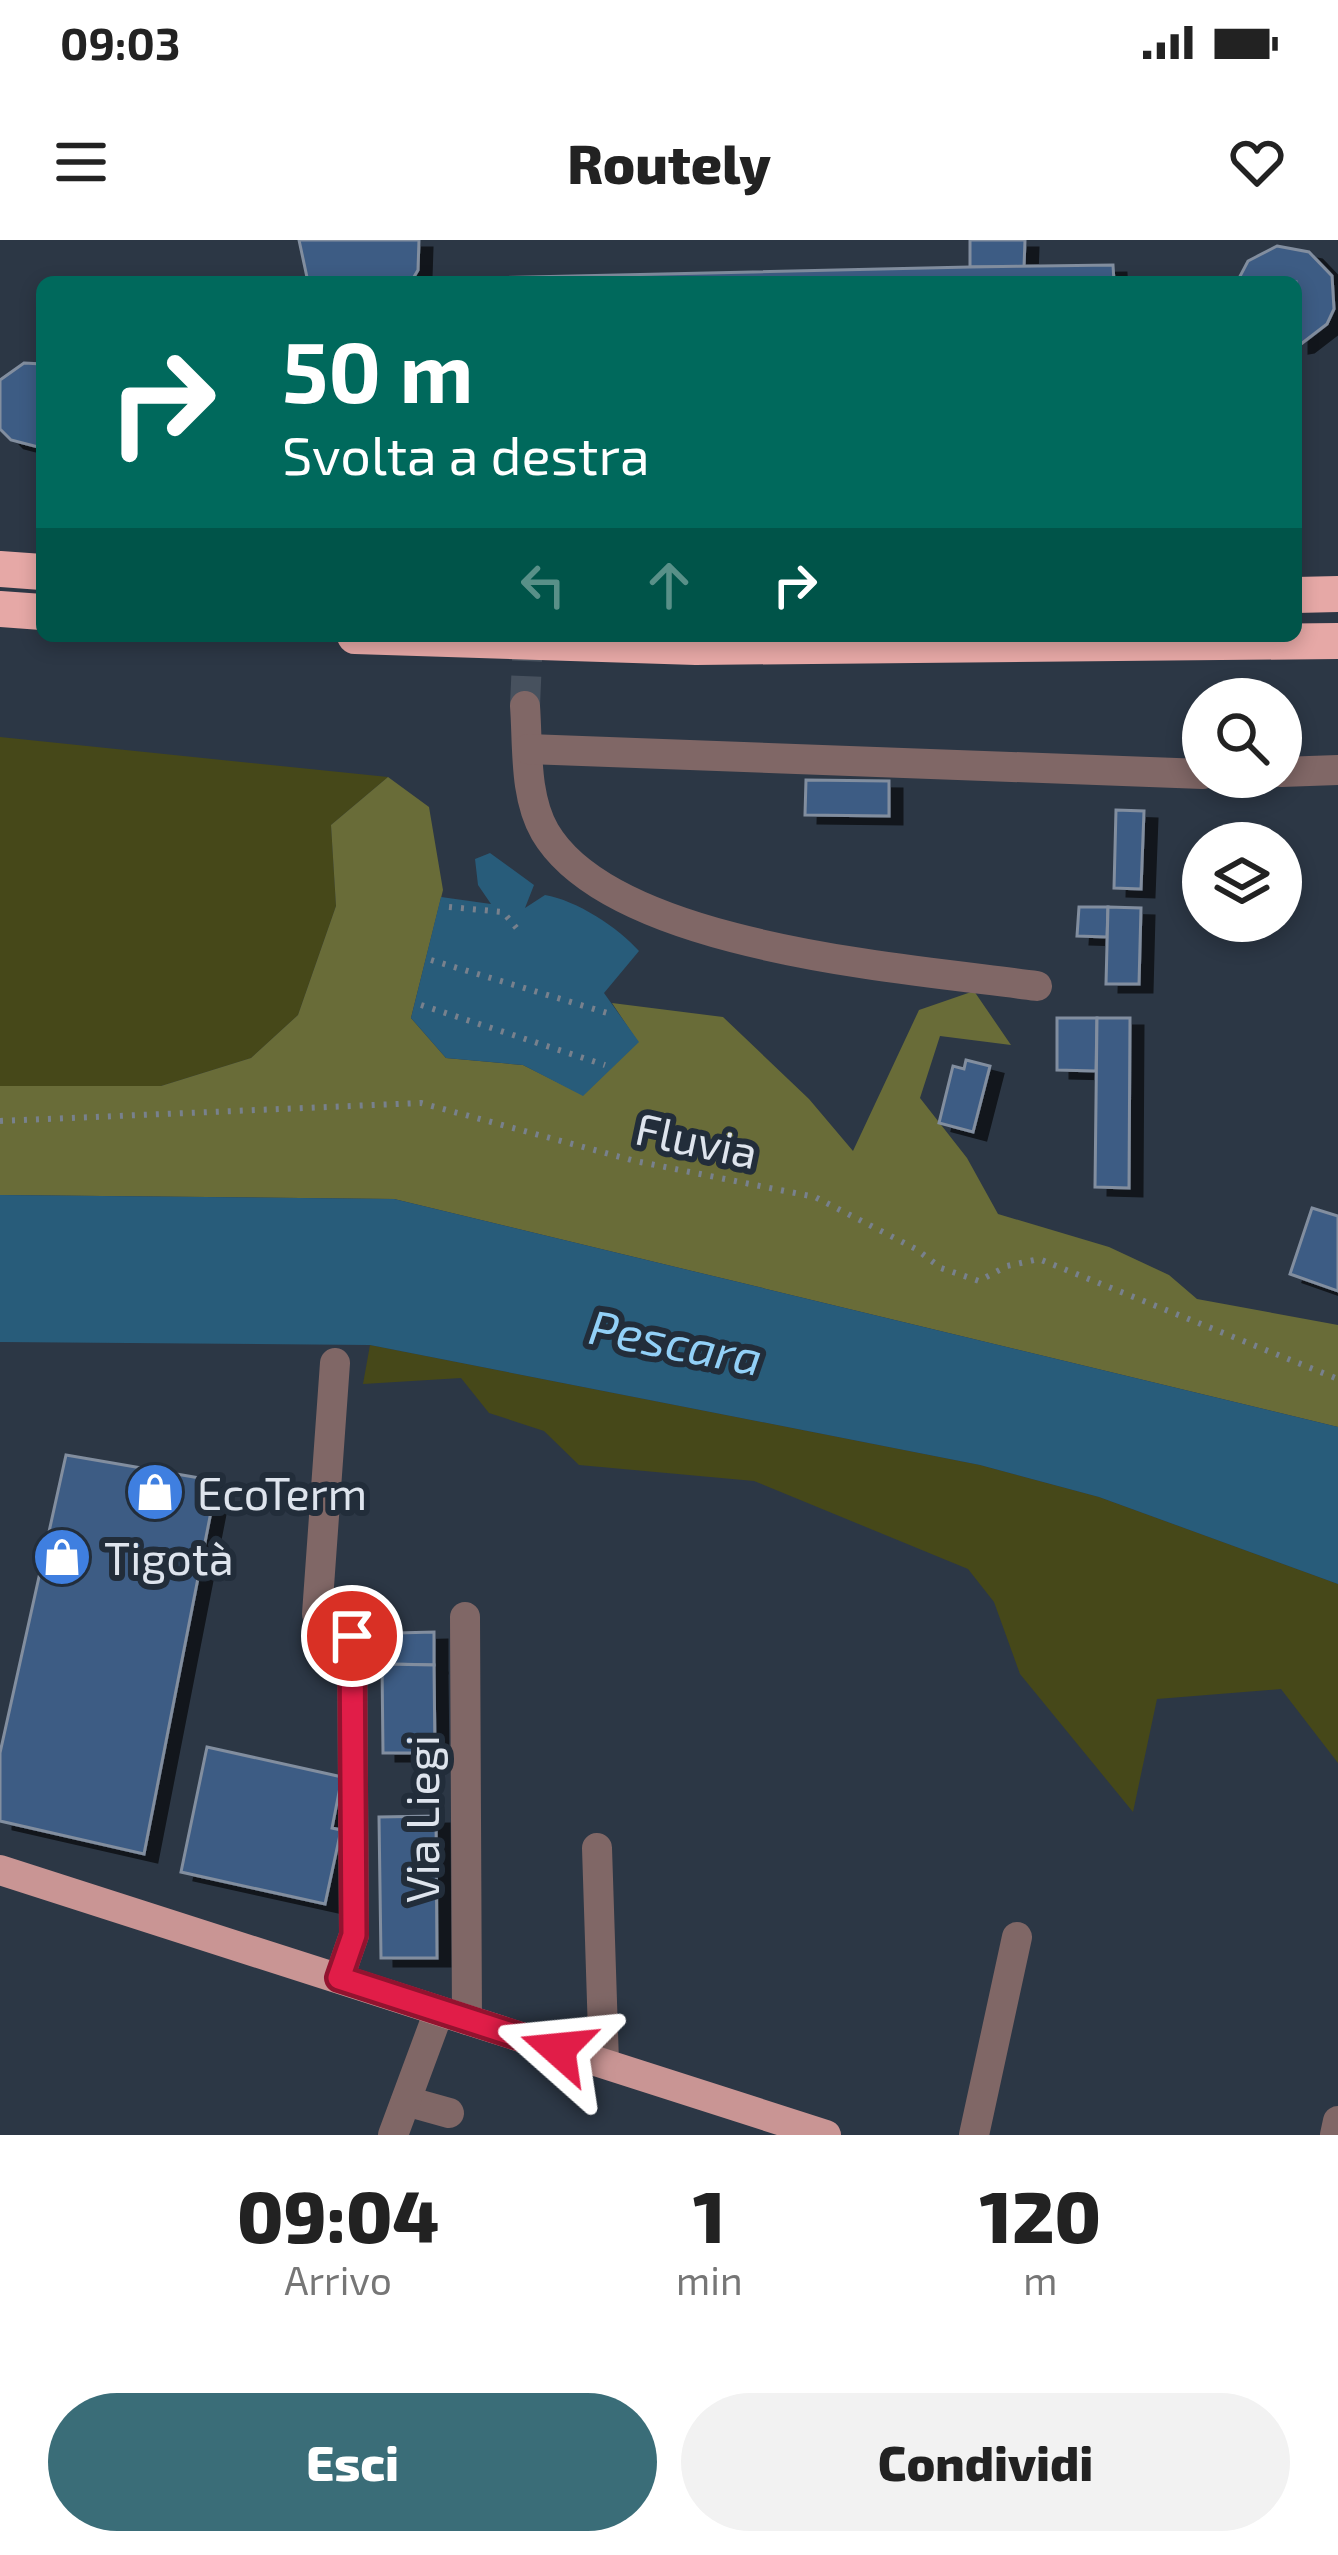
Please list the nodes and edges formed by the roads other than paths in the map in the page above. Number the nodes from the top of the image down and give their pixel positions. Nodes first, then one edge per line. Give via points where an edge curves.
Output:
1 (0, 569) edge
2 (36, 572) edge
3 (1338, 594) edge
4 (1302, 595) edge
5 (0, 609) edge
6 (36, 612) edge
7 (1302, 640) edge
8 (1338, 640) edge
9 (541, 642) edge
10 (1155, 642) edge
11 (526, 706) tunnel mouth
12 (528, 749) junction
13 (1338, 770) edge
14 (1302, 771) edge
15 (1182, 773) edge
16 (1036, 986) dead end
17 (335, 1363) dead end
18 (465, 1617) dead end
19 (598, 1848) dead end
20 (0, 1870) edge
21 (1017, 1937) dead end
22 (339, 1978) junction
23 (453, 2015) junction
24 (604, 2063) junction
25 (406, 2101) junction
26 (449, 2113) dead end
27 (1338, 2121) edge
28 (393, 2135) edge
29 (826, 2135) edge
30 (974, 2135) edge
31 (1335, 2135) edge

1 - 2 highway
3 - 4 highway
5 - 6 highway
7 - 8 highway
9 - 10 highway
11 - 12 street
12 - 15 street
12 - 16 street via 545,833 579,869 639,906 777,951
13 - 14 street
17 - 22 street via 317,1614 352,1636 354,1935
18 - 23 street, Via Liegi
19 - 24 street
20 - 22 main road
21 - 30 street
22 - 23 main road
23 - 24 main road
23 - 25 street
24 - 29 main road
25 - 26 street
25 - 28 street
27 - 31 street

